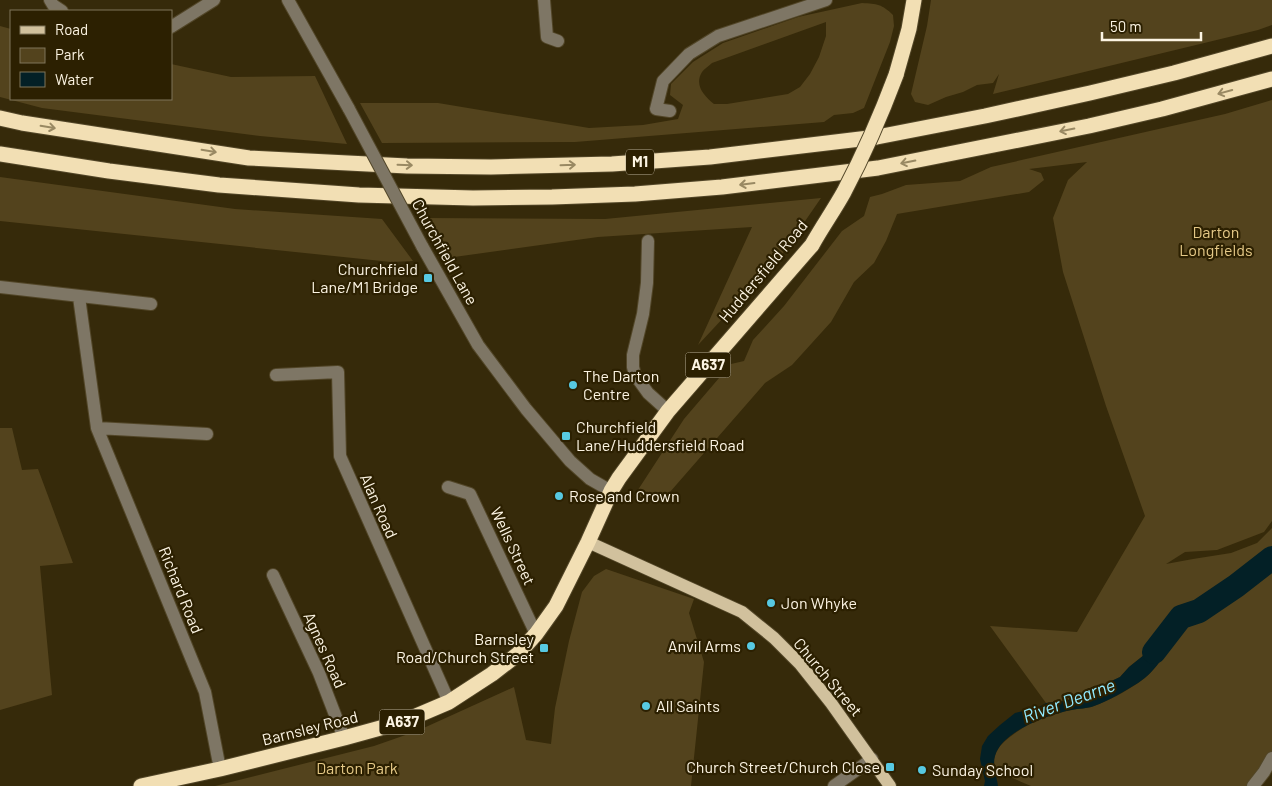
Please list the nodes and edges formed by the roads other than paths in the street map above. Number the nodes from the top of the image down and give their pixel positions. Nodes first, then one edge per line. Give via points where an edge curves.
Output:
1 (50, 0) edge
2 (214, 0) edge
3 (288, 0) edge
4 (544, 0) edge
5 (826, 0) edge
6 (914, 0) edge
7 (60, 10) edge
8 (172, 25) edge
9 (558, 40) dead end
10 (1272, 46) edge
11 (1272, 79) edge
12 (670, 111) dead end
13 (0, 118) edge
14 (0, 154) edge
15 (648, 241) dead end
16 (0, 287) edge
17 (79, 296) junction
18 (151, 304) dead end
19 (276, 375) dead end
20 (668, 411) junction
21 (97, 428) junction
22 (207, 434) dead end
23 (448, 487) dead end
24 (611, 491) junction
25 (588, 542) junction
26 (273, 575) dead end
27 (536, 634) junction
28 (449, 702) junction
29 (344, 738) junction
30 (1272, 758) edge
31 (872, 760) junction
32 (220, 769) junction
33 (141, 786) edge
34 (834, 786) edge
35 (890, 786) edge
36 (1253, 786) edge

1 - 7 street
2 - 8 street
3 - 24 street, Churchfield Lane, bridge via 478,345 570,461 590,479
4 - 9 street via 548,37
5 - 12 street via 718,36 688,54 663,81 656,110
6 - 20 highway, Huddersfield Road / A637, bridge via 896,75 843,194 812,244
13 -> 10 highway, M1 via 249,158 407,166 612,164 710,157 878,137 1090,93
11 -> 14 highway, M1 via 1089,126 878,168 635,194 473,198 359,195 219,185
15 - 20 street via 647,284 633,367 648,393
16 - 17 street
17 - 18 street
17 - 21 street, Richard Road
19 - 28 street, Alan Road via 338,372 340,456
20 - 24 highway, Huddersfield Road / A637
21 - 22 street
21 - 32 street, Richard Road via 205,692
23 - 27 street, Wells Street via 470,494
24 - 25 highway, Huddersfield Road / A637
25 - 27 highway, Barnsley Road / A637 via 556,606
25 - 31 main road, Church Street via 742,612 800,664
26 - 29 street, Agnes Road via 319,673
27 - 28 highway, Barnsley Road / A637 via 518,654
28 - 29 highway, Barnsley Road / A637 via 402,722
29 - 32 highway, Barnsley Road / A637
30 - 36 street
31 - 34 street
31 - 35 main road, Church Street
32 - 33 highway, Barnsley Road / A637

